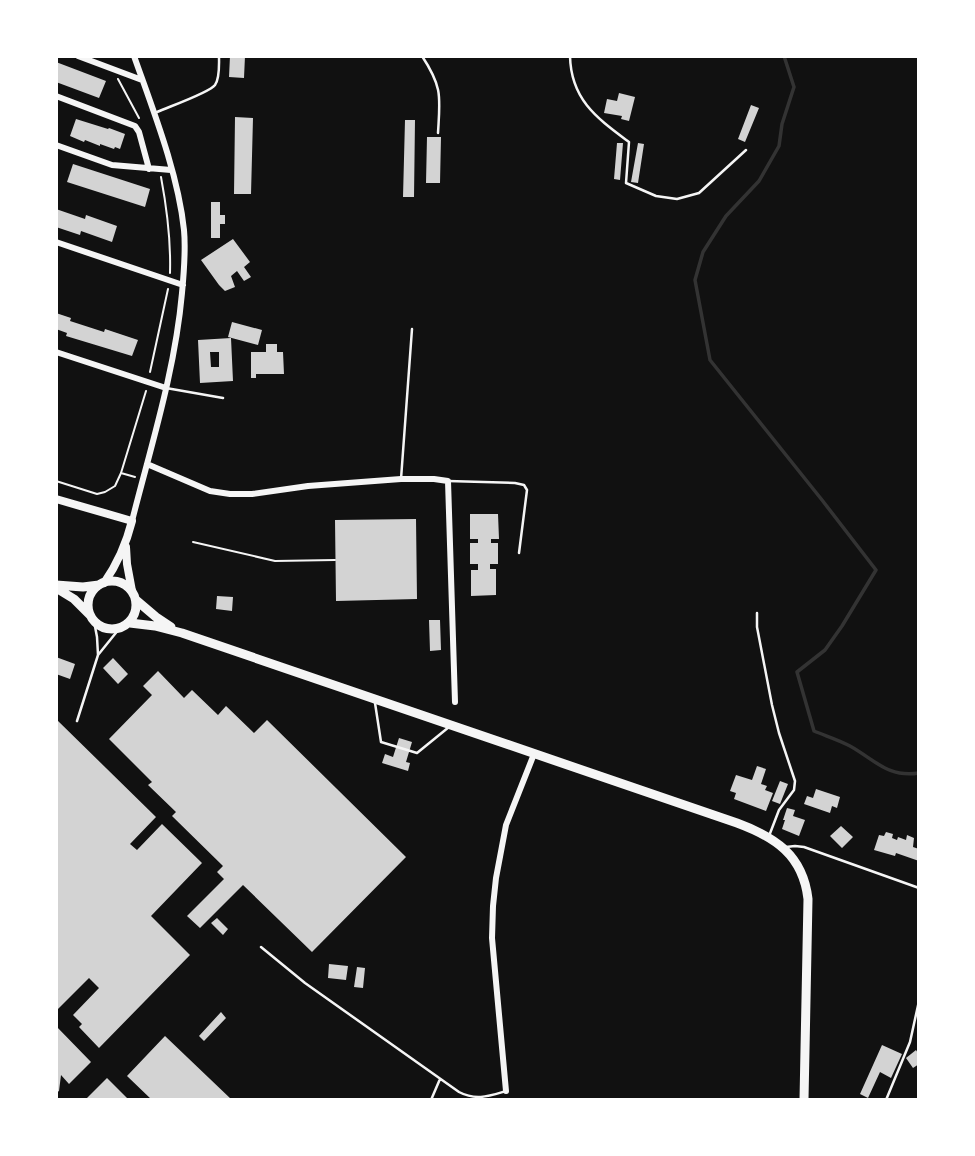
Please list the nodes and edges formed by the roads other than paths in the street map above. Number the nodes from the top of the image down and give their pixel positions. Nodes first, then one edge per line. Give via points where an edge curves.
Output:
1 (78, 56) edge
2 (134, 56) edge
3 (219, 56) edge
4 (422, 56) edge
5 (570, 56) edge
6 (142, 80) junction
7 (56, 96) edge
8 (153, 113) junction
9 (438, 133) dead end
10 (56, 145) edge
11 (746, 150) dead end
12 (149, 169) junction
13 (171, 170) junction
14 (56, 243) edge
15 (183, 285) junction
16 (412, 329) dead end
17 (56, 352) edge
18 (166, 388) junction
19 (223, 398) dead end
20 (147, 464) junction
21 (401, 480) junction
22 (448, 481) junction
23 (56, 499) edge
24 (132, 522) junction
25 (126, 544) junction
26 (519, 552) dead end
27 (102, 584) junction
28 (56, 587) edge
29 (134, 595) junction
30 (757, 613) dead end
31 (92, 618) junction
32 (130, 622) junction
33 (119, 629) junction
34 (182, 633) junction
35 (98, 655) junction
36 (374, 699) junction
37 (455, 702) dead end
38 (77, 721) dead end
39 (450, 726) junction
40 (534, 754) junction
41 (769, 838) junction
42 (783, 848) junction
43 (919, 888) edge
44 (261, 947) dead end
45 (919, 1001) edge
46 (440, 1079) junction
47 (506, 1091) joint
48 (431, 1100) edge
49 (804, 1100) edge
50 (887, 1100) edge

1 - 6 street
2 - 6 street
3 - 8 lane via 215,86
4 - 9 lane via 438,85
5 - 11 lane via 577,93 594,116 629,142 626,183 677,199 699,193
6 - 8 street
7 - 12 street via 135,126
8 - 13 street
10 - 12 street via 112,165
12 - 13 street
13 - 15 street via 184,232
14 - 15 street
15 - 18 street
16 - 21 lane
17 - 18 street
18 - 19 lane
18 - 20 street
20 - 21 street via 211,491 230,494
20 - 24 street
21 - 22 street
22 - 26 lane via 524,485
22 - 37 street
23 - 24 street
24 - 25 street
25 - 27 street
25 - 29 street
27 - 28 main road
27 - 29 main road via 119,582
27 - 31 main road via 91,594 88,608
28 - 31 main road
29 - 32 main road via 137,608
29 - 34 main road via 161,621
30 - 41 lane via 772,705 795,781
31 - 33 main road via 105,629
31 - 35 lane
32 - 33 main road
32 - 34 main road
33 - 35 lane
34 - 36 main road
35 - 38 lane
36 - 39 main road
36 - 39 lane via 381,742 417,753
39 - 40 main road
40 - 41 main road
40 - 47 street via 506,825 493,906
41 - 42 main road
42 - 43 lane via 804,847
42 - 49 main road via 801,873 808,899
44 - 46 lane
45 - 50 lane via 910,1042
46 - 47 lane via 474,1098
46 - 48 lane

